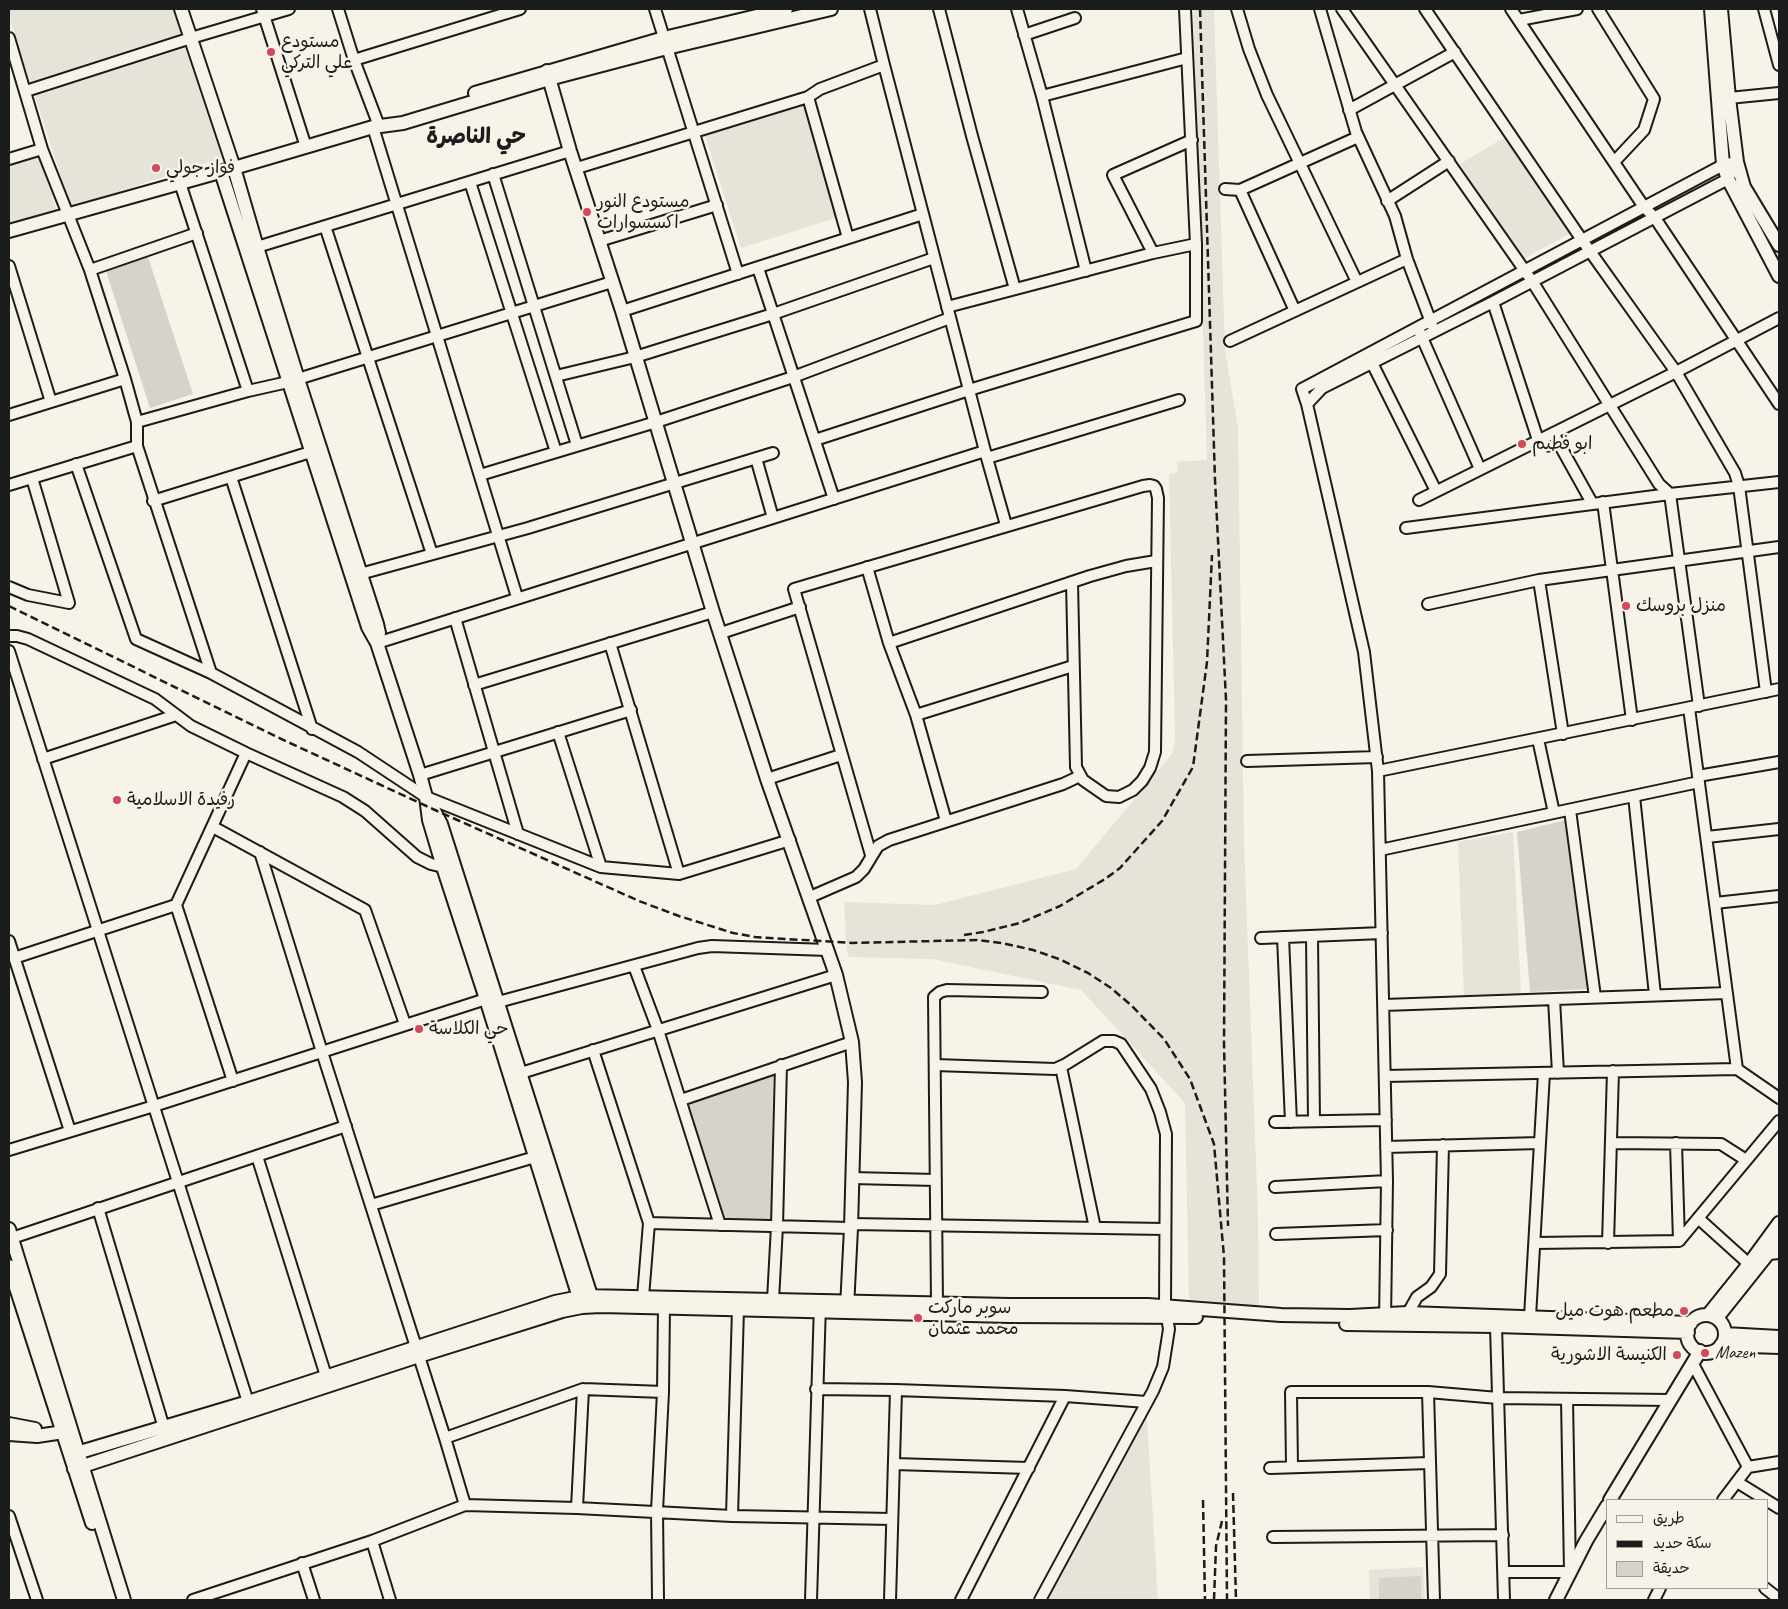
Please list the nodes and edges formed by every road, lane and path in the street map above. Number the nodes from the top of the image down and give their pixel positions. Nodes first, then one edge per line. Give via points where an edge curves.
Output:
1 (181, 9) edge
2 (289, 9) edge
3 (338, 9) edge
4 (520, 9) edge
5 (654, 9) edge
6 (786, 9) edge
7 (831, 9) edge
8 (870, 9) edge
9 (939, 9) edge
10 (1016, 9) edge
11 (1185, 9) edge
12 (1237, 9) edge
13 (1320, 9) edge
14 (1342, 9) edge
15 (1425, 9) edge
16 (1511, 9) edge
17 (1577, 9) edge
18 (1598, 9) edge
19 (1711, 9) edge
20 (1721, 9) edge
21 (1764, 9) edge
22 (263, 12) edge
23 (1075, 18) dead end
24 (1519, 20) junction
25 (1024, 35) junction
26 (9, 38) edge
27 (191, 38) junction
28 (665, 43) junction
29 (1455, 52) junction
30 (1187, 58) junction
31 (354, 60) junction
32 (884, 65) junction
33 (1779, 65) edge
34 (548, 75) junction
35 (1396, 84) junction
36 (26, 91) junction
37 (1779, 93) edge
38 (1042, 96) junction
39 (808, 97) junction
40 (1729, 98) junction
41 (1349, 110) junction
42 (376, 126) junction
43 (694, 132) junction
44 (1358, 137) junction
45 (1192, 140) junction
46 (306, 147) junction
47 (42, 148) junction
48 (570, 151) junction
49 (9, 159) edge
50 (1449, 161) junction
51 (1614, 162) junction
52 (1737, 162) junction
53 (1300, 164) junction
54 (1723, 165) junction
55 (234, 168) junction
56 (577, 168) junction
57 (221, 172) junction
58 (494, 174) junction
59 (1728, 179) junction
60 (470, 182) junction
61 (180, 183) junction
62 (1225, 189) dead end
63 (1240, 190) junction
64 (1387, 201) junction
65 (397, 204) junction
66 (716, 205) junction
67 (1644, 207) junction
68 (68, 214) junction
69 (923, 214) junction
70 (1655, 218) junction
71 (325, 226) junction
72 (9, 230) edge
73 (197, 233) junction
74 (848, 238) junction
75 (1582, 240) junction
76 (599, 241) junction
77 (1196, 244) junction
78 (1779, 245) edge
79 (257, 247) junction
80 (1591, 251) junction
81 (1153, 253) junction
82 (934, 258) junction
83 (1407, 259) junction
84 (9, 266) edge
85 (758, 268) junction
86 (90, 270) junction
87 (1086, 271) junction
88 (1524, 271) junction
89 (738, 274) junction
90 (1779, 276) edge
91 (1532, 281) junction
92 (612, 282) junction
93 (1357, 282) junction
94 (1015, 289) junction
95 (1493, 302) junction
96 (534, 306) junction
97 (947, 307) junction
98 (622, 311) junction
99 (1295, 311) junction
100 (513, 312) junction
101 (773, 314) junction
102 (950, 318) junction
103 (1779, 318) edge
104 (1430, 321) junction
105 (1417, 328) junction
106 (1435, 331) junction
107 (437, 336) junction
108 (1422, 338) junction
109 (1230, 341) dead end
110 (1737, 341) junction
111 (635, 356) junction
112 (367, 357) junction
113 (1372, 363) junction
114 (1676, 372) junction
115 (556, 376) junction
116 (793, 377) junction
117 (125, 379) junction
118 (293, 380) junction
119 (969, 390) junction
120 (248, 391) junction
121 (1179, 400) dead end
122 (51, 402) junction
123 (1307, 404) junction
124 (1610, 404) junction
125 (1779, 404) edge
126 (9, 415) edge
127 (138, 422) junction
128 (656, 422) junction
129 (1553, 433) junction
130 (815, 440) junction
131 (1538, 440) junction
132 (577, 445) junction
133 (137, 446) junction
134 (315, 451) junction
135 (556, 452) junction
136 (773, 453) dead end
137 (986, 454) junction
138 (756, 458) junction
139 (76, 464) junction
140 (1480, 469) junction
141 (480, 475) junction
142 (231, 477) junction
143 (32, 478) junction
144 (1779, 482) edge
145 (674, 483) junction
146 (9, 485) edge
147 (1739, 486) junction
148 (1436, 491) junction
149 (1670, 494) junction
150 (834, 499) junction
151 (1419, 500) dead end
152 (154, 501) junction
153 (1598, 503) junction
154 (773, 518) junction
155 (1006, 525) junction
156 (1406, 528) dead end
157 (498, 535) junction
158 (693, 544) junction
159 (1779, 547) edge
160 (1748, 552) junction
161 (432, 554) junction
162 (1156, 561) junction
163 (1679, 561) junction
164 (866, 567) junction
165 (1611, 570) junction
166 (360, 574) junction
167 (1539, 580) junction
168 (1072, 582) junction
169 (9, 587) edge
170 (518, 597) junction
171 (1428, 604) dead end
172 (800, 607) junction
173 (713, 612) junction
174 (455, 618) junction
175 (721, 633) junction
176 (9, 636) edge
177 (378, 642) junction
178 (610, 643) junction
179 (889, 643) junction
180 (9, 651) edge
181 (1073, 666) junction
182 (211, 674) junction
183 (474, 685) junction
184 (1779, 689) edge
185 (1766, 692) junction
186 (1694, 707) junction
187 (631, 710) junction
188 (176, 715) junction
189 (916, 715) junction
190 (1632, 720) junction
191 (312, 729) junction
192 (558, 732) junction
193 (1563, 734) junction
194 (1538, 739) junction
195 (494, 752) junction
196 (246, 753) junction
197 (841, 755) junction
198 (1377, 757) junction
199 (43, 759) junction
200 (1247, 761) dead end
201 (1779, 762) edge
202 (1378, 771) junction
203 (420, 775) junction
204 (1080, 776) junction
205 (767, 778) junction
206 (1699, 779) junction
207 (1634, 796) junction
208 (426, 797) junction
209 (1570, 810) junction
210 (1554, 813) junction
211 (946, 820) junction
212 (213, 827) junction
213 (1779, 829) edge
214 (518, 834) junction
215 (1706, 837) junction
216 (790, 840) junction
217 (1380, 850) junction
218 (260, 852) junction
219 (871, 855) junction
220 (443, 867) junction
221 (601, 867) junction
222 (680, 874) junction
223 (1779, 896) edge
224 (810, 897) junction
225 (1715, 903) junction
226 (176, 905) junction
227 (98, 931) junction
228 (1382, 933) junction
229 (1312, 936) junction
230 (1283, 937) junction
231 (1261, 938) dead end
232 (9, 940) edge
233 (828, 950) junction
234 (14, 958) junction
235 (634, 966) junction
236 (836, 975) junction
237 (1042, 992) dead end
238 (1727, 993) junction
239 (1655, 995) junction
240 (1595, 997) junction
241 (1554, 999) junction
242 (492, 1000) junction
243 (1384, 1005) junction
244 (404, 1024) junction
245 (658, 1030) junction
246 (852, 1042) junction
247 (593, 1050) junction
248 (322, 1052) junction
249 (781, 1065) junction
250 (935, 1065) junction
251 (1061, 1067) junction
252 (1737, 1069) junction
253 (1613, 1071) junction
254 (521, 1073) junction
255 (1544, 1073) junction
256 (1558, 1073) junction
257 (1385, 1076) junction
258 (233, 1080) junction
259 (1779, 1098) edge
260 (680, 1100) junction
261 (154, 1106) junction
262 (1386, 1120) junction
263 (1779, 1120) edge
264 (1314, 1121) junction
265 (1275, 1122) dead end
266 (1292, 1122) junction
267 (346, 1126) junction
268 (70, 1131) junction
269 (1540, 1143) junction
270 (1611, 1143) junction
271 (1676, 1143) junction
272 (1443, 1145) junction
273 (1386, 1147) junction
274 (9, 1150) edge
275 (257, 1156) junction
276 (535, 1157) junction
277 (1746, 1160) junction
278 (852, 1178) junction
279 (936, 1180) junction
280 (1387, 1181) junction
281 (178, 1182) junction
282 (1275, 1188) dead end
283 (371, 1205) junction
284 (98, 1208) junction
285 (1698, 1218) junction
286 (649, 1223) junction
287 (1779, 1223) edge
288 (720, 1225) junction
289 (777, 1226) junction
290 (851, 1226) junction
291 (936, 1226) junction
292 (1095, 1228) junction
293 (1165, 1229) junction
294 (1387, 1230) junction
295 (10, 1233) edge
296 (1276, 1234) dead end
297 (1779, 1240) edge
298 (1679, 1241) junction
299 (1608, 1242) junction
300 (1534, 1243) junction
301 (1774, 1253) edge
302 (1750, 1264) junction
303 (9, 1266) edge
304 (643, 1297) junction
305 (773, 1300) junction
306 (586, 1301) junction
307 (937, 1303) junction
308 (820, 1306) junction
309 (847, 1306) junction
310 (664, 1307) junction
311 (738, 1309) junction
312 (1166, 1311) junction
313 (1408, 1313) junction
314 (1530, 1316) junction
315 (1713, 1317) junction
316 (1385, 1319) junction
317 (1496, 1326) junction
318 (1689, 1327) junction
319 (1779, 1337) edge
320 (1723, 1340) junction
321 (1779, 1347) edge
322 (417, 1351) junction
323 (1700, 1351) junction
324 (1693, 1364) junction
325 (326, 1376) junction
326 (583, 1389) junction
327 (816, 1389) junction
328 (896, 1390) junction
329 (663, 1392) junction
330 (1428, 1392) junction
331 (1065, 1396) junction
332 (1498, 1398) junction
333 (1568, 1398) junction
334 (1671, 1400) junction
335 (248, 1402) junction
336 (1147, 1402) junction
337 (9, 1424) edge
338 (164, 1428) junction
339 (68, 1432) junction
340 (9, 1434) edge
341 (47, 1434) junction
342 (446, 1438) junction
343 (75, 1454) junction
344 (1779, 1462) edge
345 (1430, 1463) junction
346 (894, 1464) junction
347 (79, 1467) junction
348 (1748, 1467) junction
349 (1029, 1468) junction
350 (1270, 1468) dead end
351 (1292, 1468) junction
352 (1737, 1482) junction
353 (1611, 1499) edge
354 (1724, 1499) edge
355 (1764, 1499) edge
356 (1768, 1501) edge
357 (465, 1505) junction
358 (577, 1508) junction
359 (1606, 1508) edge
360 (1779, 1508) edge
361 (657, 1511) junction
362 (9, 1516) edge
363 (732, 1516) junction
364 (814, 1518) junction
365 (892, 1519) junction
366 (1432, 1536) junction
367 (1503, 1536) junction
368 (1273, 1537) dead end
369 (372, 1541) junction
370 (302, 1564) junction
371 (1504, 1572) junction
372 (1570, 1572) junction
373 (1765, 1589) edge
374 (217, 1596) edge
375 (1779, 1599) edge
376 (37, 1600) edge
377 (117, 1600) edge
378 (124, 1600) edge
379 (193, 1600) edge
380 (314, 1600) edge
381 (390, 1600) edge
382 (658, 1600) edge
383 (811, 1600) edge
384 (890, 1600) edge
385 (961, 1600) edge
386 (1040, 1600) edge
387 (1434, 1600) edge
388 (1504, 1600) edge
389 (1556, 1600) edge

1 - 27 street
2 - 22 street
3 - 31 street
4 - 31 street
5 - 28 street
6 - 28 street
7 - 28 street
8 - 32 street
9 - 94 street
10 - 25 street
11 - 30 street
12 - 53 street via 1267,95
13 - 41 street
14 - 35 street
15 - 29 street
16 - 24 street
17 - 24 street
18 - 51 street via 1654,100 1644,130
19 - 54 street
20 - 40 street
21 - 33 street
22 - 27 street
22 - 46 street
23 - 25 street
24 - 51 street
25 - 38 street
26 - 36 street
27 - 36 street
27 - 55 street
28 - 34 street
28 - 43 street
29 - 35 street
29 - 75 street
30 - 38 street
30 - 45 street
31 - 42 street
32 - 39 street via 820,88
32 - 69 street
34 - 42 street via 395,117
34 - 48 street
35 - 41 street
35 - 50 street
36 - 47 street
37 - 40 street
38 - 87 street
39 - 43 street
39 - 74 street
40 - 52 street
41 - 44 street
42 - 46 street
42 - 65 street
43 - 56 street
43 - 66 street
44 - 53 street
44 - 64 street
45 - 77 street
45 - 81 street via 1113,176
46 - 55 street
47 - 49 street
47 - 68 street
48 - 56 street
48 - 58 street
50 - 64 street
50 - 88 street
51 - 67 street
52 - 54 street
52 - 59 street
52 - 78 street via 1744,187
53 - 63 street
53 - 93 street
54 - 59 street
54 - 67 street
55 - 57 street
55 - 79 street
56 - 76 street
57 - 61 street
57 - 118 street
58 - 60 street
58 - 96 street
59 - 70 street
59 - 90 street
60 - 65 street
60 - 100 street
61 - 68 street
61 - 73 street
62 - 63 street
63 - 99 street
64 - 83 street via 1395,216
65 - 71 street
65 - 107 street
66 - 76 street
66 - 89 street
67 - 70 street
67 - 75 street
68 - 72 street
68 - 86 street
69 - 74 street
69 - 82 street
70 - 80 street
70 - 110 street
71 - 79 street
71 - 112 street
73 - 86 street
73 - 120 street
74 - 85 street
75 - 80 street
75 - 88 street
76 - 92 street
77 - 81 street
77 - 119 street via 1196,321
79 - 118 street
80 - 91 street
80 - 114 street
81 - 87 street
82 - 97 street
82 - 101 street
83 - 93 street
83 - 104 street
84 - 122 street
85 - 89 street
85 - 101 street
86 - 117 street
87 - 94 street
88 - 91 street
88 - 104 street
89 - 98 street
91 - 95 street
91 - 124 street
92 - 96 street
92 - 98 street
93 - 99 street
94 - 97 street
95 - 106 street
95 - 131 street
96 - 100 street
96 - 115 street
97 - 102 street
98 - 111 street
99 - 109 street
100 - 107 street
100 - 135 street
101 - 111 street
101 - 116 street
102 - 116 street
102 - 119 street
103 - 110 street
104 - 105 street
104 - 106 street
105 - 108 street
105 - 123 street via 1302,389
106 - 108 street
107 - 112 street
107 - 141 street
108 - 113 street
108 - 140 street
110 - 114 street
110 - 125 street
111 - 115 street
111 - 128 street
112 - 118 street
112 - 161 street
113 - 123 street via 1322,388
113 - 148 street
114 - 124 street
114 - 147 street via 1735,473
115 - 132 street
116 - 128 street
116 - 130 street
117 - 122 street
117 - 127 street
118 - 120 street
118 - 134 street
119 - 130 street
119 - 137 street
120 - 127 street
121 - 137 street
122 - 126 street
123 - 198 street via 1364,652
124 - 129 street
124 - 149 street via 1659,484
127 - 133 street
128 - 132 street
128 - 145 street
129 - 131 street
129 - 153 street
130 - 150 street
131 - 140 street
132 - 135 street
133 - 139 street
133 - 152 street
134 - 142 street
134 - 166 street
134 - 177 street via 368,627
135 - 141 street
136 - 138 street
137 - 150 street
137 - 155 street
138 - 145 street
138 - 154 street
139 - 143 street
139 - 182 street via 136,639
140 - 148 street
141 - 157 street
142 - 152 street
142 - 191 street
143 - 146 street
143 - 169 street via 69,603 28,595
144 - 147 street
145 - 157 street
145 - 158 street
147 - 149 street
147 - 160 street
148 - 151 street
149 - 153 street
149 - 163 street
150 - 154 street
152 - 182 street
153 - 156 street
153 - 165 street
154 - 158 street
155 - 162 street via 1150,485 1156,489 1158,498
155 - 164 street
157 - 161 street
157 - 170 street
158 - 170 street
158 - 173 street
159 - 160 street
160 - 163 street
160 - 185 street
161 - 166 street
162 - 168 street via 1108,570
162 - 204 street via 1153,760 1138,786 1119,797 1106,796
163 - 165 street
163 - 186 street
164 - 172 street via 794,589
164 - 179 street
165 - 167 street
165 - 190 street
166 - 177 street via 377,624
167 - 171 street
167 - 193 street
168 - 179 street
168 - 181 street
170 - 174 street
172 - 175 street
172 - 197 street
173 - 175 street
173 - 178 street
174 - 177 street
174 - 183 street
175 - 205 street
176 - 188 street via 37,643 155,699
177 - 203 street
178 - 183 street
178 - 187 street
179 - 189 street
180 - 199 street
181 - 189 street
181 - 204 street via 1076,767
182 - 191 street
183 - 195 street
184 - 185 street
185 - 186 street
186 - 190 street
186 - 206 street
187 - 192 street
187 - 222 street
188 - 196 street
188 - 199 street
189 - 211 street
190 - 193 street
191 - 208 street via 374,761
192 - 195 street
192 - 221 street
193 - 194 street
194 - 202 street
194 - 210 street
195 - 203 street
195 - 214 street
196 - 212 street
196 - 220 street via 350,802 365,811 417,857
197 - 205 street
197 - 219 street
198 - 200 street
198 - 202 street
199 - 227 street
201 - 206 street
202 - 217 street
203 - 208 street
204 - 211 street
205 - 216 street
206 - 207 street
206 - 215 street
207 - 209 street
207 - 239 street
208 - 214 street
208 - 220 street via 429,820
208 - 242 street via 441,824
209 - 210 street
209 - 240 street
210 - 217 street
211 - 219 street via 889,840
212 - 218 street
212 - 226 street
213 - 215 street
214 - 221 street
215 - 225 street
216 - 222 street
216 - 224 street
217 - 228 street
218 - 244 street via 365,910
218 - 248 street
219 - 224 street via 856,877
220 - 242 street
221 - 222 street
223 - 225 street
224 - 233 street
225 - 238 street
226 - 227 street
226 - 258 street
227 - 234 street
227 - 261 street
228 - 229 street
228 - 243 street
229 - 230 street
229 - 264 street
230 - 231 street
230 - 266 street
232 - 234 street
233 - 235 street via 712,946
233 - 236 street
234 - 268 street
235 - 242 street
235 - 245 street
236 - 245 street
236 - 246 street
237 - 250 street via 940,992 934,997
238 - 239 street
238 - 252 street
239 - 240 street
240 - 241 street
241 - 243 street
241 - 256 street
242 - 244 street
242 - 254 street
242 - 276 street
243 - 257 street
244 - 248 street
245 - 247 street
245 - 260 street
246 - 249 street
246 - 278 street via 855,1082
247 - 254 street
247 - 286 street
248 - 258 street
248 - 267 street
249 - 260 street
249 - 289 street
250 - 251 street via 1043,1070
250 - 279 street
251 - 292 street
251 - 293 street via 1103,1041 1114,1041 1121,1044 1151,1089 1166,1134
252 - 253 street
252 - 259 street
253 - 256 street
253 - 270 street
254 - 306 street
255 - 256 street
255 - 257 street
255 - 269 street
257 - 262 street
258 - 261 street
260 - 288 street
261 - 268 street
261 - 281 street
262 - 264 street
262 - 273 street
263 - 277 street
264 - 266 street
265 - 266 street
267 - 275 street
267 - 283 street
268 - 274 street
269 - 272 street
269 - 300 street
270 - 271 street
270 - 299 street
271 - 277 street via 1721,1144
271 - 298 street
272 - 273 street
272 - 313 street via 1440,1274 1431,1287 1417,1297
273 - 280 street
275 - 281 street
275 - 325 street
276 - 283 street
276 - 306 street
277 - 285 street
278 - 279 street
278 - 290 street
279 - 291 street
280 - 282 street
280 - 294 street
281 - 284 street
281 - 335 street
283 - 322 street
284 - 295 street
284 - 338 street
285 - 298 street
285 - 302 street
286 - 288 street
286 - 304 street
287 - 302 street
288 - 289 street
289 - 290 street
289 - 305 street
290 - 291 street
290 - 309 street
291 - 292 street
291 - 307 street
292 - 293 street
293 - 312 street
294 - 296 street
294 - 316 street
295 - 339 street
297 - 301 street
298 - 299 street
299 - 300 street
300 - 314 street
301 - 315 street
302 - 315 street
303 - 339 street
304 - 305 street
304 - 306 street
305 - 308 street
306 - 310 street
306 - 322 street via 555,1302
307 - 309 street
307 - 312 street
308 - 309 street
308 - 311 street
308 - 327 street
309 - 312 street via 1010,1316
310 - 311 street
310 - 329 street
311 - 363 street
312 - 316 street
312 - 336 street via 1170,1329 1166,1355 1159,1379
313 - 314 street
313 - 316 street
314 - 318 street
315 - 318 street via 1699,1316
315 - 320 street via 1723,1325
316 - 317 street
317 - 318 street
317 - 332 street
318 - 323 street via 1689,1342
319 - 320 street
320 - 321 street
320 - 323 street via 1714,1351
322 - 325 street
322 - 342 street
322 - 347 street
323 - 324 street
324 - 334 street
324 - 348 street
325 - 335 street
326 - 329 street
326 - 342 street
326 - 358 street
327 - 328 street
327 - 364 street
328 - 331 street
328 - 346 street
329 - 361 street
330 - 332 street
330 - 345 street
330 - 351 street via 1290,1392
331 - 336 street
331 - 349 street
332 - 333 street
332 - 367 street
333 - 334 street
333 - 372 street
334 - 353 street
335 - 338 street
336 - 386 street
337 - 341 street
338 - 343 street
339 - 341 street
339 - 343 street
340 - 341 street
342 - 357 street
343 - 347 street
344 - 348 street
345 - 351 street
345 - 366 street
346 - 349 street
346 - 365 street
347 - 377 street
347 - 378 street
348 - 352 street
349 - 385 street
350 - 351 street
352 - 354 street
352 - 355 street
356 - 360 street
357 - 358 street
357 - 369 street
358 - 361 street
359 - 372 street
361 - 363 street
361 - 382 street
362 - 376 street
363 - 364 street
364 - 365 street
364 - 383 street
365 - 384 street
366 - 367 street
366 - 368 street
366 - 387 street
367 - 371 street
369 - 370 street
369 - 381 street
370 - 374 street
370 - 380 street
371 - 372 street
371 - 388 street
372 - 389 street
373 - 375 street
374 - 379 street

